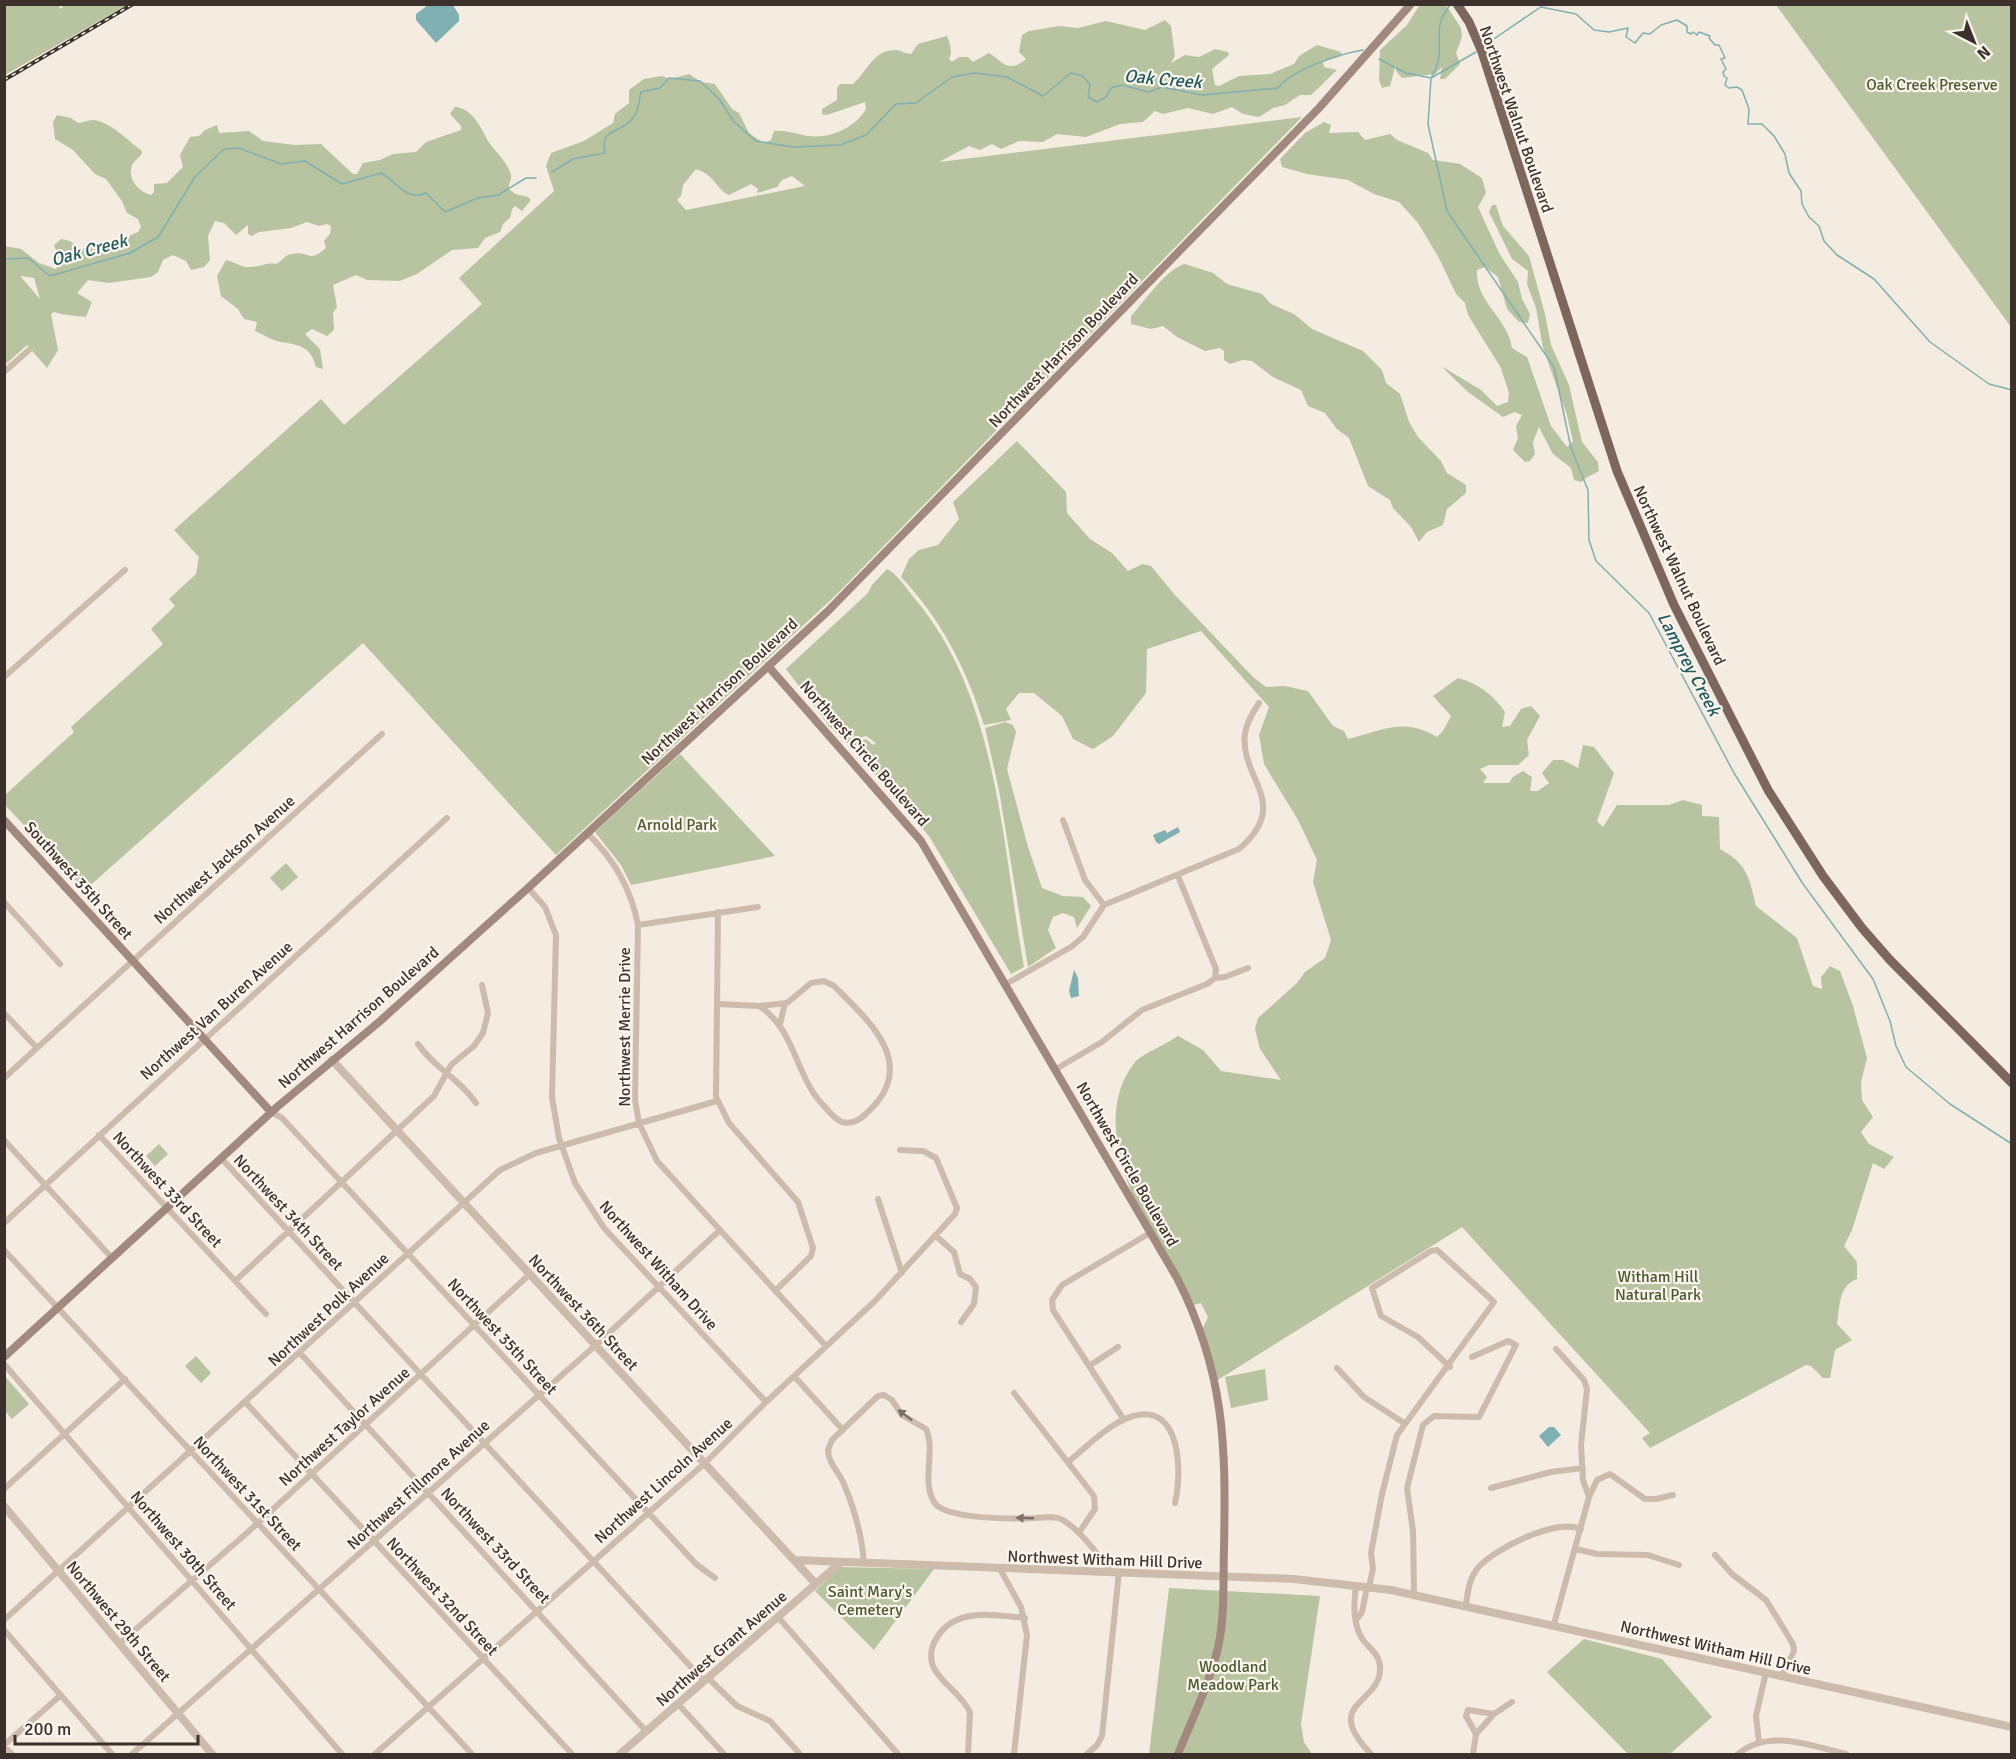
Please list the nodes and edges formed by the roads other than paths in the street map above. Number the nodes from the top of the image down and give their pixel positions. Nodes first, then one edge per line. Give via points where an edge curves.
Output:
1 (1411, 4) edge
2 (1459, 7) edge
3 (29, 350) dead end
4 (4, 372) edge
5 (125, 570) dead end
6 (768, 666) junction
7 (4, 677) edge
8 (1259, 703) dead end
9 (382, 734) dead end
10 (447, 818) dead end
11 (1063, 820) dead end
12 (6, 823) edge
13 (587, 832) junction
14 (1178, 876) junction
15 (528, 888) junction
16 (4, 902) edge
17 (1104, 905) junction
18 (758, 907) dead end
19 (718, 912) junction
20 (638, 925) junction
21 (132, 960) junction
22 (60, 964) dead end
23 (1248, 968) dead end
24 (1215, 978) junction
25 (1006, 984) junction
26 (482, 985) dead end
27 (785, 1003) junction
28 (718, 1004) junction
29 (759, 1006) junction
30 (4, 1013) edge
31 (780, 1024) junction
32 (204, 1038) junction
33 (418, 1044) dead end
34 (37, 1048) junction
35 (332, 1060) junction
36 (1056, 1069) junction
37 (447, 1073) junction
38 (4, 1078) edge
39 (2012, 1083) edge
40 (717, 1101) junction
41 (476, 1103) dead end
42 (272, 1112) junction
43 (639, 1123) junction
44 (398, 1131) junction
45 (99, 1136) junction
46 (4, 1140) edge
47 (561, 1146) junction
48 (900, 1150) dead end
49 (221, 1158) junction
50 (342, 1182) junction
51 (46, 1185) junction
52 (878, 1199) dead end
53 (464, 1202) junction
54 (167, 1208) junction
55 (4, 1223) edge
56 (288, 1231) junction
57 (719, 1231) junction
58 (1150, 1233) junction
59 (935, 1235) junction
60 (4, 1250) edge
61 (408, 1253) junction
62 (112, 1258) junction
63 (902, 1273) junction
64 (530, 1274) junction
65 (235, 1281) junction
66 (658, 1286) junction
67 (775, 1291) junction
68 (354, 1303) junction
69 (58, 1307) junction
70 (266, 1314) dead end
71 (961, 1322) dead end
72 (475, 1325) junction
73 (596, 1344) junction
74 (826, 1346) junction
75 (1118, 1347) dead end
76 (1556, 1349) dead end
77 (300, 1353) junction
78 (4, 1357) edge
79 (1472, 1357) dead end
80 (4, 1364) edge
81 (1089, 1366) junction
82 (1450, 1367) junction
83 (1337, 1368) dead end
84 (420, 1374) junction
85 (794, 1376) junction
86 (125, 1379) junction
87 (1014, 1393) dead end
88 (539, 1394) junction
89 (766, 1402) junction
90 (246, 1403) junction
91 (1124, 1420) junction
92 (1404, 1423) junction
93 (366, 1424) junction
94 (843, 1430) junction
95 (66, 1434) junction
96 (484, 1443) junction
97 (192, 1452) junction
98 (1068, 1462) junction
99 (705, 1464) junction
100 (1583, 1468) junction
101 (312, 1473) junction
102 (1491, 1488) dead end
103 (4, 1490) edge
104 (429, 1492) junction
105 (1673, 1495) dead end
106 (1589, 1497) junction
107 (1175, 1503) dead end
108 (4, 1506) edge
109 (130, 1509) junction
110 (649, 1513) junction
111 (257, 1522) junction
112 (1581, 1529) junction
113 (1080, 1531) junction
114 (373, 1542) junction
115 (1576, 1549) junction
116 (1715, 1555) dead end
117 (795, 1560) junction
118 (594, 1562) junction
119 (840, 1563) junction
120 (864, 1563) junction
121 (1679, 1566) dead end
122 (1000, 1569) junction
123 (60, 1572) junction
124 (1115, 1572) junction
125 (1223, 1576) junction
126 (715, 1578) dead end
127 (192, 1581) junction
128 (816, 1584) junction
129 (1356, 1585) junction
130 (1368, 1587) junction
131 (319, 1589) junction
132 (1414, 1594) junction
133 (1466, 1604) junction
134 (538, 1611) junction
135 (778, 1617) junction
136 (1025, 1618) junction
137 (1357, 1619) junction
138 (4, 1620) edge
139 (1554, 1624) junction
140 (4, 1630) edge
141 (120, 1643) junction
142 (251, 1650) junction
143 (483, 1659) junction
144 (1766, 1672) junction
145 (1782, 1675) junction
146 (706, 1679) junction
147 (61, 1695) junction
148 (1512, 1702) dead end
149 (678, 1704) junction
150 (428, 1708) junction
151 (178, 1714) junction
152 (1494, 1714) junction
153 (2012, 1727) edge
154 (646, 1731) junction
155 (1476, 1734) junction
156 (1759, 1742) junction
157 (4, 1746) edge
158 (1834, 1753) edge
159 (12, 1755) edge
160 (112, 1755) edge
161 (132, 1755) edge
162 (212, 1755) edge
163 (342, 1755) edge
164 (375, 1755) edge
165 (472, 1755) edge
166 (572, 1755) edge
167 (620, 1755) edge
168 (724, 1755) edge
169 (800, 1755) edge
170 (898, 1755) edge
171 (968, 1755) edge
172 (1014, 1755) edge
173 (1087, 1755) edge
174 (1178, 1755) edge
175 (1371, 1755) edge
176 (1473, 1755) edge
177 (1738, 1755) edge
178 (1846, 1755) edge

1 - 6 main road, Northwest Harrison Boulevard via 1319,108 909,531
2 - 39 main road, Northwest Walnut Boulevard via 1482,52 1617,471 1674,604 1743,742 1797,839 1836,894 1890,960
3 - 4 street
5 - 7 street
6 - 13 main road, Northwest Harrison Boulevard
6 - 25 main road, Northwest Circle Boulevard via 921,841
8 - 14 street via 1245,734 1263,797 1258,826 1239,849
9 - 21 street, Northwest Jackson Avenue
10 - 32 street, Northwest Van Buren Avenue
11 - 17 street via 1084,880
12 - 21 main road, Southwest 35th Street
13 - 15 main road, Northwest Harrison Boulevard
13 - 20 street, Northwest Merrie Drive via 621,874
14 - 17 street
14 - 24 street via 1216,969
15 - 35 main road, Northwest Harrison Boulevard
15 - 47 street, Northwest Witham Drive via 545,907 556,935 552,1097
16 - 22 street
17 - 25 street via 1083,938
18 - 19 street
19 - 20 street
19 - 28 street
20 - 43 street, Northwest Merrie Drive via 635,1100
21 - 32 main road, Southwest 35th Street
21 - 34 street, Northwest Jackson Avenue
23 - 24 street
24 - 36 street via 1142,1010 1102,1042
25 - 36 main road, Northwest Circle Boulevard
26 - 37 street via 488,1013 486,1028
27 - 29 street
27 - 31 street
27 - 31 street via 814,981 834,986 885,1046 890,1070 881,1097 856,1121 847,1123 835,1118 809,1090
28 - 29 street
28 - 40 street
29 - 31 street
30 - 34 street
32 - 42 main road, Southwest 35th Street
32 - 45 street, Northwest Van Buren Avenue
33 - 37 street via 433,1064
34 - 38 street, Northwest Jackson Avenue
35 - 42 main road, Northwest Harrison Boulevard
35 - 44 street, Northwest 36th Street
36 - 58 main road, Northwest Circle Boulevard
37 - 41 street
37 - 44 street via 434,1096
40 - 43 street, Northwest Polk Avenue
40 - 67 street via 729,1123 793,1193 813,1248 811,1256
42 - 49 main road, Northwest Harrison Boulevard
42 - 50 street, Northwest 35th Street
43 - 47 street, Northwest Polk Avenue
43 - 57 street, Northwest Merrie Drive via 657,1161
44 - 50 street
44 - 53 street, Northwest 36th Street
45 - 51 street, Northwest Van Buren Avenue
45 - 54 street, Northwest 33rd Street
46 - 51 street
47 - 53 street, Northwest Polk Avenue via 510,1164
47 - 66 street, Northwest Witham Drive via 575,1183 597,1220
48 - 59 street, Northwest Lincoln Avenue via 923,1151 936,1158 957,1211
49 - 54 main road, Northwest Harrison Boulevard
49 - 56 street, Northwest 34th Street
50 - 56 street
50 - 61 street, Northwest 35th Street
51 - 55 street, Northwest Van Buren Avenue
51 - 62 street
52 - 63 street
53 - 61 street, Northwest Polk Avenue
53 - 64 street, Northwest 36th Street
54 - 62 main road, Northwest Harrison Boulevard
54 - 65 street, Northwest 33rd Street
56 - 65 street
56 - 68 street, Northwest 34th Street
57 - 66 street, Northwest Fillmore Avenue
57 - 67 street, Northwest Merrie Drive
58 - 81 street via 1062,1285 1053,1297 1053,1310
58 - 125 main road, Northwest Circle Boulevard via 1194,1312 1218,1392 1226,1466
59 - 63 street, Northwest Lincoln Avenue
59 - 71 street via 954,1252 960,1274 976,1287 975,1305
60 - 69 street, Northwest 31st Street
61 - 68 street, Northwest Polk Avenue
61 - 72 street, Northwest 35th Street
62 - 69 main road, Northwest Harrison Boulevard
63 - 74 street, Northwest Lincoln Avenue
64 - 72 street, Northwest Taylor Avenue
64 - 73 street, Northwest 36th Street
65 - 70 street, Northwest 33rd Street
66 - 73 street, Northwest Fillmore Avenue
66 - 89 street, Northwest Witham Drive
67 - 74 street, Northwest Merrie Drive
68 - 77 street, Northwest Polk Avenue
68 - 84 street, Northwest 34th Street
69 - 78 main road, Northwest Harrison Boulevard
69 - 86 street, Northwest 31st Street
72 - 84 street, Northwest Taylor Avenue
72 - 88 street, Northwest 35th Street
73 - 88 street, Northwest Fillmore Avenue
73 - 99 street, Northwest 36th Street
74 - 85 street, Northwest Lincoln Avenue
75 - 81 street
76 - 100 street via 1584,1380 1587,1389 1581,1445
77 - 90 street, Northwest Polk Avenue
77 - 93 street, Northwest 33rd Street
79 - 132 street via 1508,1341 1516,1345 1479,1418 1434,1416 1424,1425 1407,1488 1413,1531
80 - 95 street, Northwest 30th Street
81 - 91 street
82 - 82 street via 1418,1337 1381,1316 1372,1288 1437,1250 1494,1302
82 - 92 street
83 - 92 street via 1364,1397
84 - 93 street, Northwest Taylor Avenue
84 - 96 street, Northwest 34th Street
85 - 89 street, Northwest Lincoln Avenue
85 - 94 street
86 - 95 street
86 - 97 street, Northwest 31st Street
87 - 98 street
88 - 96 street, Northwest Fillmore Avenue
88 - 110 street, Northwest 35th Street
89 - 99 street, Northwest Lincoln Avenue
90 - 97 street, Northwest Polk Avenue
90 - 101 street, Northwest 32nd Street
91 - 98 street
91 - 107 street via 1147,1415 1160,1420 1170,1431 1180,1465
92 - 130 street via 1397,1435 1382,1494
93 - 101 street, Northwest Taylor Avenue
93 - 104 street, Northwest 33rd Street
113 -> 94 street via 1056,1518 945,1511 933,1501 929,1487 926,1429 902,1415 886,1395 878,1396
94 - 120 street via 832,1440 828,1454 844,1484 859,1529
95 - 103 street
95 - 109 street, Northwest 30th Street
96 - 104 street, Northwest Fillmore Avenue
96 - 118 street, Northwest 34th Street
97 - 109 street, Northwest Polk Avenue
97 - 111 street, Northwest 31st Street
98 - 113 street via 1096,1503
99 - 110 street, Northwest Lincoln Avenue
99 - 117 street, Northwest 36th Street
100 - 102 street
100 - 106 street
101 - 111 street, Northwest Taylor Avenue
101 - 114 street, Northwest 32nd Street
104 - 114 street, Northwest Fillmore Avenue
104 - 134 street, Northwest 33rd Street
105 - 106 street via 1645,1499 1610,1474 1593,1484
106 - 112 street
108 - 123 street, Northwest 29th Street
109 - 123 street, Northwest Polk Avenue
109 - 127 street, Northwest 30th Street
110 - 118 street, Northwest Lincoln Avenue
110 - 126 street, Northwest 35th Street via 696,1564
111 - 127 street, Northwest Taylor Avenue
111 - 131 street, Northwest 31st Street
112 - 115 street
112 - 133 street via 1560,1527 1531,1534 1509,1546 1477,1569 1469,1584
113 - 124 street via 1082,1539
114 - 131 street, Northwest Fillmore Avenue
114 - 143 street, Northwest 32nd Street
115 - 121 street via 1597,1554 1648,1555
115 - 139 street
116 - 145 street via 1766,1600 1793,1644 1794,1651
117 - 119 street, Northwest Witham Hill Drive
117 - 128 street, Northwest 36th Street
118 - 134 street, Northwest Lincoln Avenue
118 - 146 street, Northwest 34th Street
119 - 120 street, Northwest Witham Hill Drive
119 - 128 street, Northwest Grant Avenue
120 - 122 street, Northwest Witham Hill Drive
122 - 124 street, Northwest Witham Hill Drive
122 - 136 street
123 - 138 street, Northwest Polk Avenue
123 - 141 street, Northwest 29th Street
124 - 125 street, Northwest Witham Hill Drive
124 - 173 street via 1102,1736
125 - 129 street, Northwest Witham Hill Drive
125 - 174 main road, Northwest Circle Boulevard via 1223,1614 1217,1649
127 - 141 street, Northwest Taylor Avenue
127 - 142 street, Northwest 30th Street
128 - 135 street, Northwest Grant Avenue
129 - 130 street, Northwest Witham Hill Drive
129 - 137 street via 1353,1610
130 - 132 street, Northwest Witham Hill Drive
130 - 137 street
131 - 142 street, Northwest Fillmore Avenue
131 - 150 street, Northwest 31st Street
132 - 133 street, Northwest Witham Hill Drive
133 - 139 street, Northwest Witham Hill Drive
134 - 143 street, Northwest Lincoln Avenue
134 - 154 street, Northwest 33rd Street
135 - 146 street, Northwest Grant Avenue
135 - 170 street
136 - 171 street via 970,1615 948,1626 933,1644 933,1668 970,1712
136 - 172 street via 1026,1652
137 - 175 street via 1359,1633 1377,1656 1380,1667 1378,1678 1352,1716 1353,1734
139 - 144 street, Northwest Witham Hill Drive
140 - 147 street
141 - 151 street, Northwest 29th Street
142 - 151 street, Northwest Fillmore Avenue
142 - 163 street, Northwest 30th Street
143 - 150 street, Northwest Lincoln Avenue
143 - 166 street, Northwest 32nd Street
144 - 145 street, Northwest Witham Hill Drive
144 - 156 street via 1756,1716
145 - 153 street, Northwest Witham Hill Drive
146 - 149 street, Northwest Grant Avenue
146 - 169 street, Northwest 34th Street via 737,1706 770,1721
147 - 157 street
147 - 160 street
148 - 152 street
149 - 154 street, Northwest Grant Avenue
149 - 168 street
150 - 164 street, Northwest Lincoln Avenue
150 - 165 street, Northwest 31st Street
151 - 161 street, Northwest Fillmore Avenue
151 - 162 street, Northwest 29th Street
152 - 155 street
152 - 155 street via 1468,1710 1466,1716
154 - 167 street, Northwest Grant Avenue
155 - 176 street
156 - 158 street via 1781,1740
156 - 177 street
157 - 159 street
158 - 178 street

